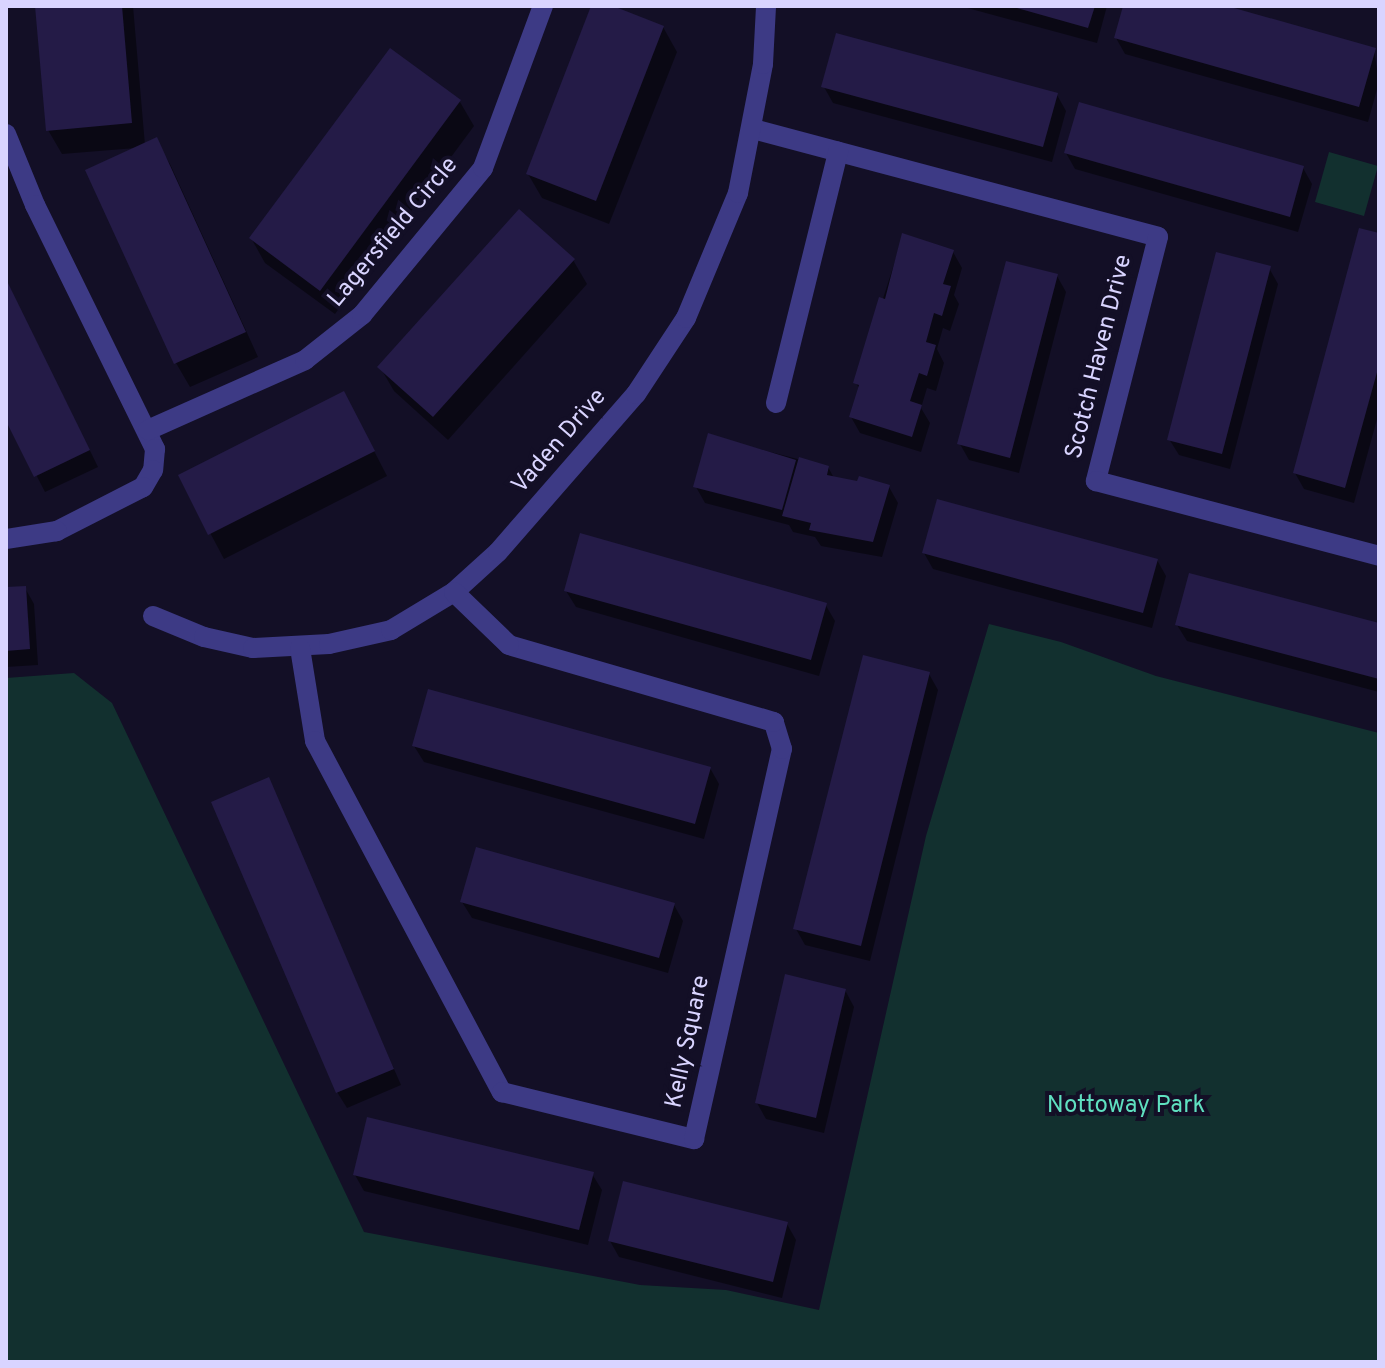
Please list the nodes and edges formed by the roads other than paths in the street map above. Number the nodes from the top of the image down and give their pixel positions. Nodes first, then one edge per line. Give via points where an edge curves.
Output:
1 (543, 6) edge
2 (766, 6) edge
3 (753, 129) junction
4 (6, 134) edge
5 (838, 152) junction
6 (776, 403) dead end
7 (148, 430) junction
8 (11, 539) edge
9 (1379, 556) edge
10 (454, 592) junction
11 (153, 616) dead end
12 (300, 648) junction

1 - 7 street, Lagersfield Circle via 483,168 362,315 305,360
2 - 3 street, Vaden Drive
3 - 5 street, Scotch Haven Drive
3 - 10 street, Vaden Drive via 729,218 686,318 636,394 498,552
4 - 7 street via 35,205
5 - 6 street
5 - 9 street, Scotch Haven Drive via 1158,237 1096,481
7 - 8 street via 155,449 153,470 143,487 57,531
10 - 12 street, Vaden Drive via 391,630
10 - 12 street, Kelly Square via 509,645 774,722 782,749 694,1139 502,1092 315,741
11 - 12 street, Vaden Drive via 216,640 253,648

